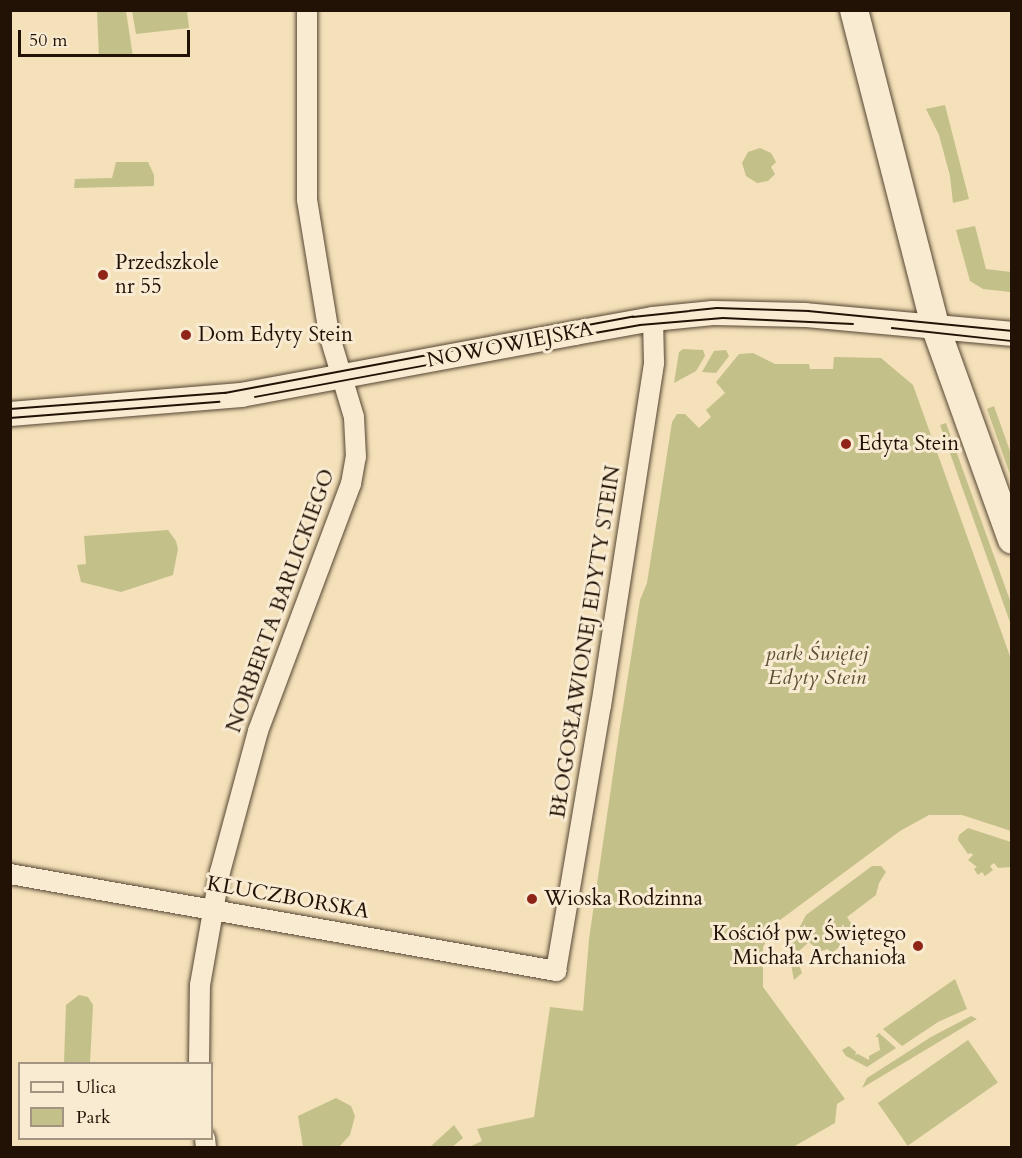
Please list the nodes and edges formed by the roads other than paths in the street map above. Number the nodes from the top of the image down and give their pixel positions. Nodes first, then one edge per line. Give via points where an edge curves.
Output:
1 (307, 10) edge
2 (854, 10) edge
3 (653, 319) junction
4 (935, 326) junction
5 (1011, 334) edge
6 (342, 377) junction
7 (10, 414) edge
8 (1011, 540) edge
9 (10, 874) edge
10 (212, 908) junction
11 (556, 971) joint
12 (199, 1062) edge

1 - 6 street, NORBERTA BARLICKIEGO via 307,200 328,326
2 - 4 main road
3 - 4 street, NOWOWIEJSKA via 773,313
3 - 6 street, NOWOWIEJSKA
3 - 11 street, BŁOGOSŁAWIONEJ EDYTY STEIN via 654,362
4 - 5 street, NOWOWIEJSKA
4 - 8 main road
6 - 7 street, NOWOWIEJSKA via 181,402
6 - 10 street, NORBERTA BARLICKIEGO via 354,417 353,477 258,731
9 - 10 street, KLUCZBORSKA
10 - 11 street, KLUCZBORSKA
10 - 12 street, NORBERTA BARLICKIEGO via 200,985

